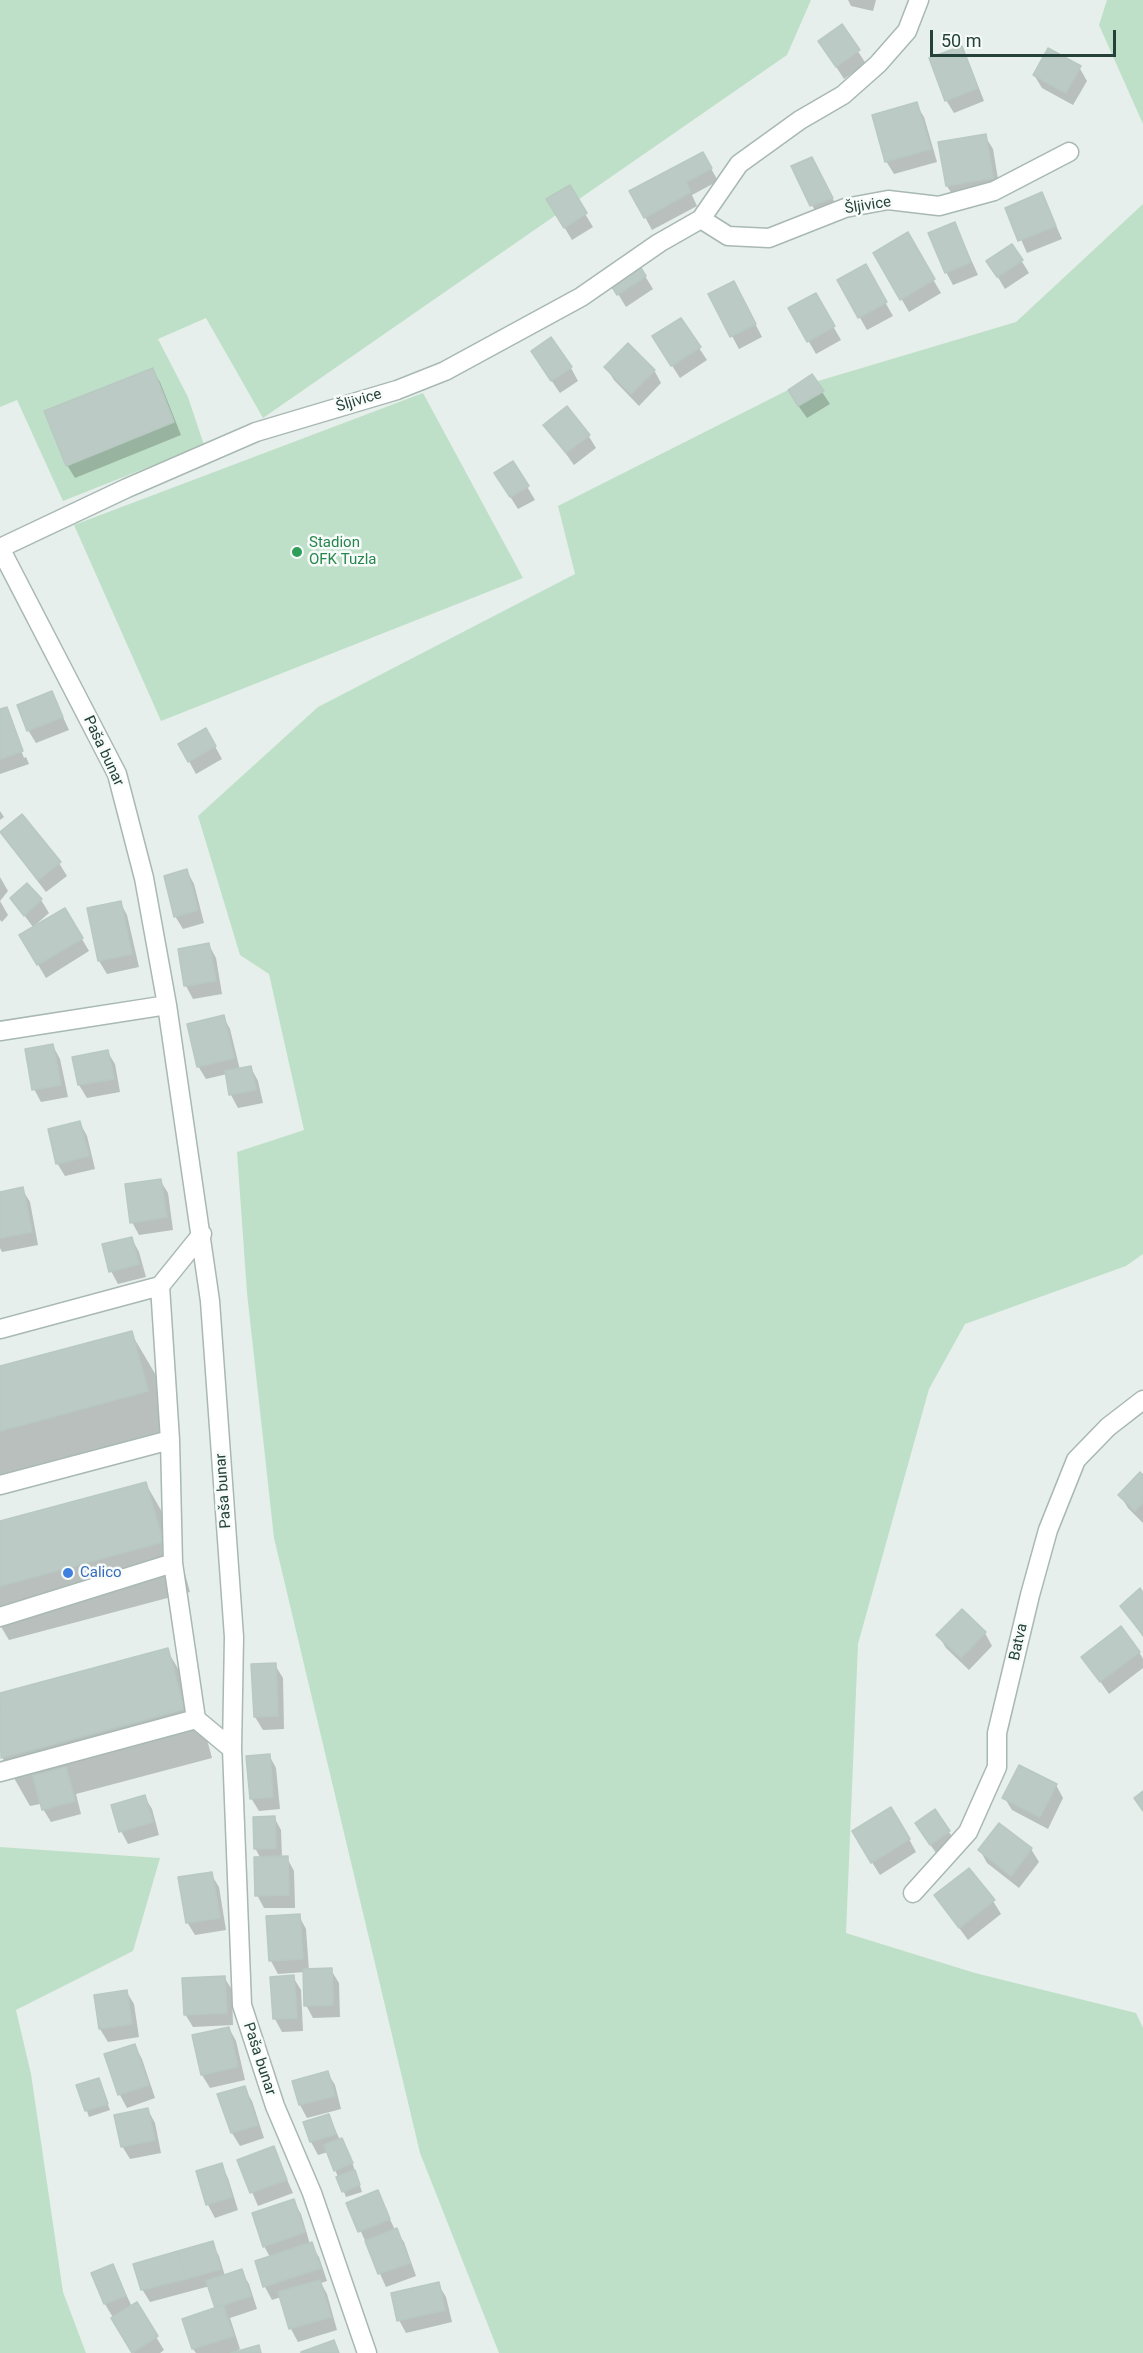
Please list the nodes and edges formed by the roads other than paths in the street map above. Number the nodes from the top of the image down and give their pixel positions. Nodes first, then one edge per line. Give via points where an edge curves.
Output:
1 (919, 0) edge
2 (1069, 152) dead end
3 (701, 219) junction
4 (0, 548) edge
5 (167, 1005) junction
6 (0, 1031) edge
7 (202, 1234) junction
8 (160, 1286) junction
9 (0, 1329) edge
10 (1143, 1400) edge
11 (170, 1440) junction
12 (0, 1485) edge
13 (173, 1563) junction
14 (0, 1617) edge
15 (196, 1719) junction
16 (232, 1749) junction
17 (0, 1772) edge
18 (913, 1893) dead end
19 (367, 2353) edge

1 - 3 street, Šljivice via 907,31 878,64 843,95 739,164
2 - 3 street, Šljivice via 994,192 939,206 888,200 845,208 769,238 728,236
3 - 4 street, Šljivice via 580,297 445,371 397,390 256,432
4 - 5 street, Paša bunar via 117,774 144,878
5 - 6 street
5 - 7 street, Paša bunar
7 - 8 street
7 - 16 street, Paša bunar via 234,1637
8 - 9 street
8 - 11 street
10 - 18 street, Batva via 1108,1426 1076,1460 1048,1530 1030,1595 997,1733 997,1767 968,1832
11 - 12 street
11 - 13 street
13 - 14 street
13 - 15 street
15 - 16 street
15 - 17 street
16 - 19 street, Paša bunar via 242,2006

